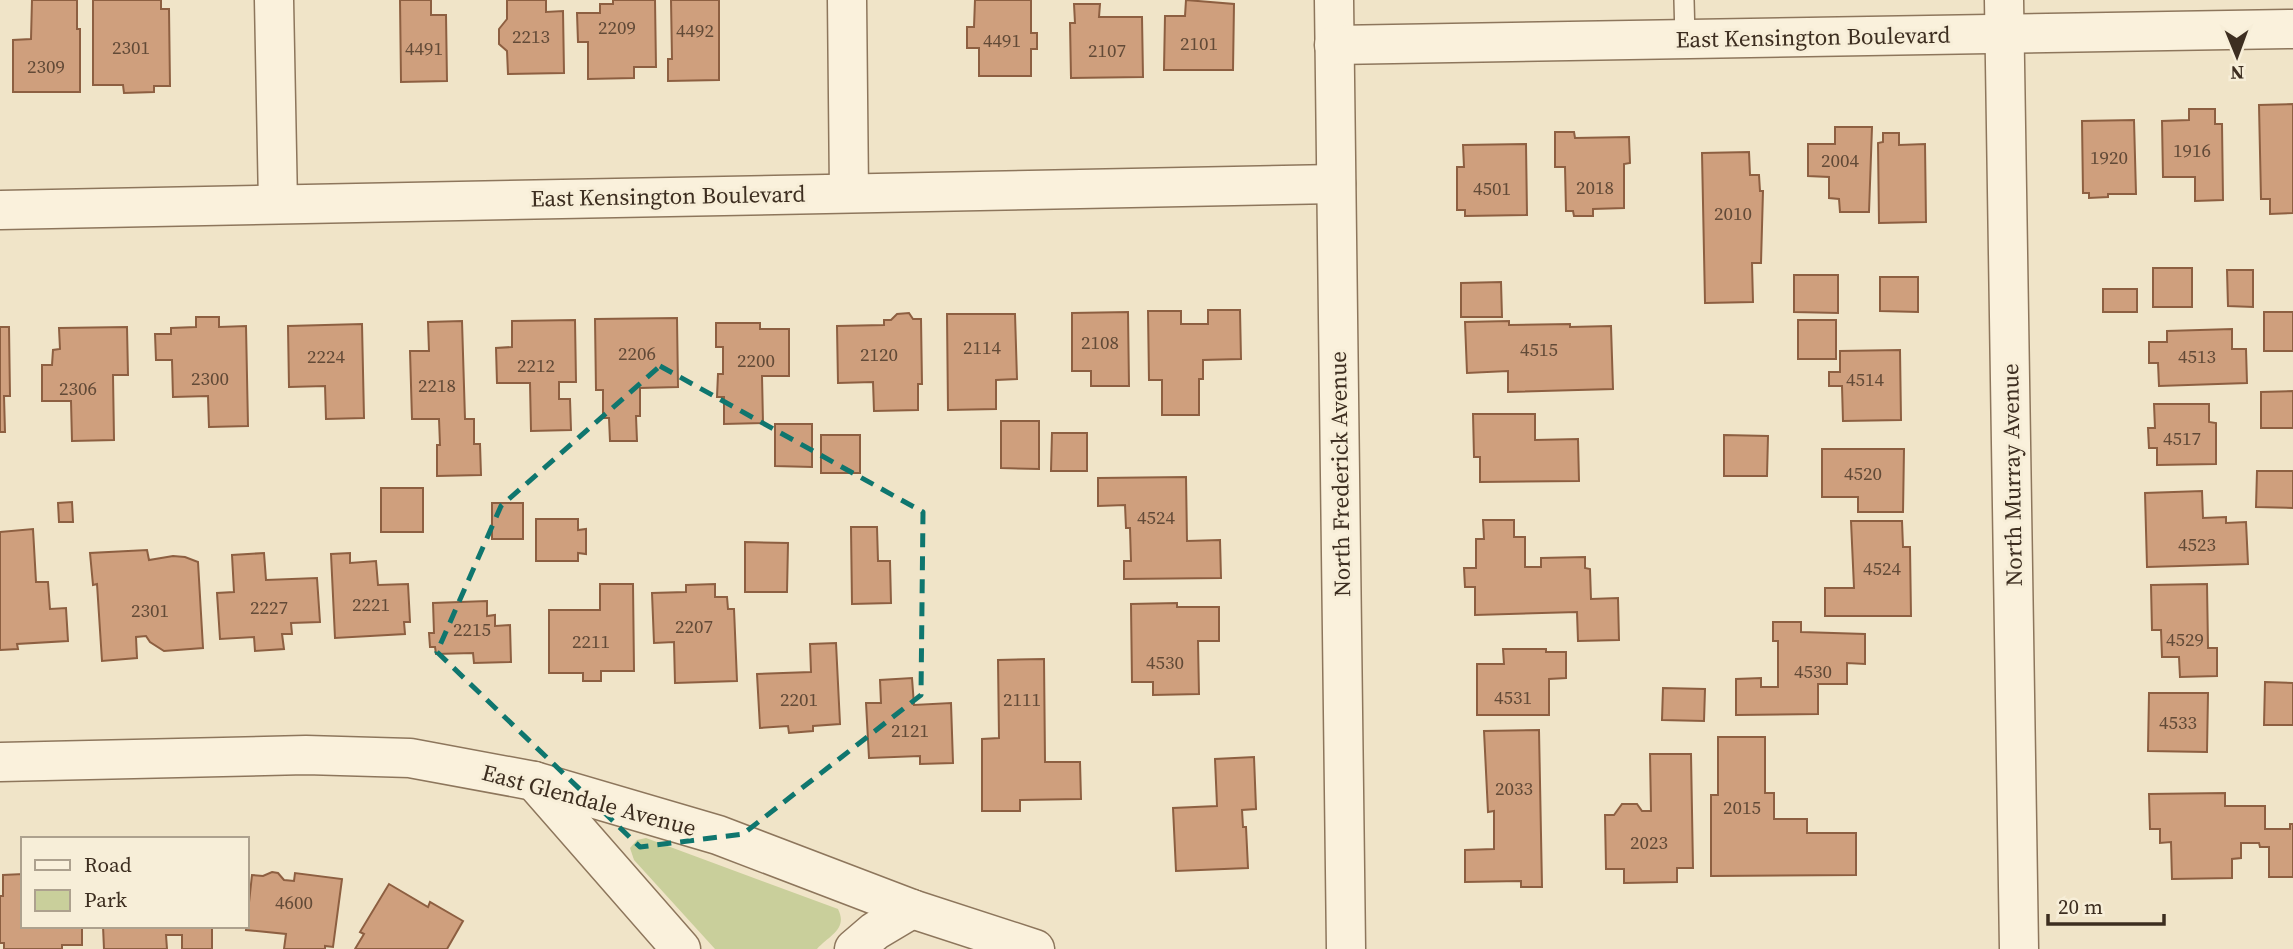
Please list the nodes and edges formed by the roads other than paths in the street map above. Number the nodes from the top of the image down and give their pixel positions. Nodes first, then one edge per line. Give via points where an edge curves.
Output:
1 (274, 0) edge
2 (847, 0) edge
3 (1334, 0) edge
4 (1684, 0) edge
5 (2004, 17) edge
6 (2293, 29) edge
7 (1685, 38) junction
8 (1334, 45) junction
9 (1336, 184) junction
10 (849, 192) junction
11 (278, 204) junction
12 (0, 210) edge
13 (0, 762) edge
14 (534, 781) junction
15 (912, 909) junction
16 (681, 949) edge
17 (854, 949) edge
18 (1035, 949) edge
19 (1346, 949) edge
20 (2019, 949) edge

1 - 11 street
2 - 10 street
3 - 8 street, North Frederick Avenue
4 - 7 lane
5 - 6 street, East Kensington Boulevard
5 - 7 street, East Kensington Boulevard
5 - 20 street, North Murray Avenue
7 - 8 street, East Kensington Boulevard
8 - 9 street, North Frederick Avenue
9 - 10 street, East Kensington Boulevard
9 - 19 street, North Frederick Avenue
10 - 11 street, East Kensington Boulevard
11 - 12 street, East Kensington Boulevard
13 - 14 street, East Glendale Avenue via 306,755 410,758
14 - 15 street, East Glendale Avenue via 718,835
14 - 16 street
15 - 17 street
15 - 18 street, East Glendale Avenue

